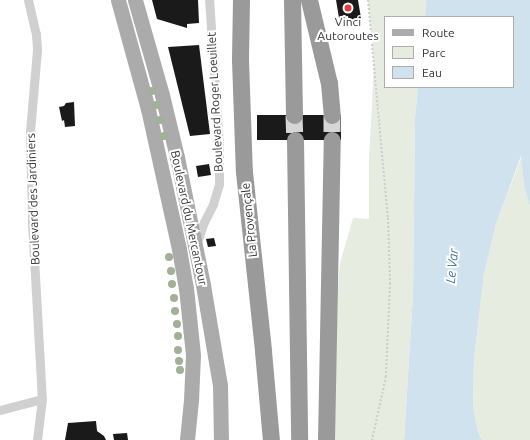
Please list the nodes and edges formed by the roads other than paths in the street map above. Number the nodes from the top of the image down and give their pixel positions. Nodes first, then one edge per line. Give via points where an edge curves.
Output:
1 (28, 0) edge
2 (118, 0) edge
3 (135, 0) edge
4 (209, 0) edge
5 (241, 0) edge
6 (292, 0) edge
7 (309, 0) edge
8 (294, 115) tunnel mouth
9 (332, 115) tunnel mouth
10 (295, 140) tunnel mouth
11 (332, 140) tunnel mouth
12 (195, 248) junction
13 (220, 385) junction
14 (42, 399) junction
15 (0, 410) edge
16 (37, 440) edge
17 (187, 440) edge
18 (221, 440) edge
19 (227, 440) edge
20 (271, 440) edge
21 (299, 440) edge
22 (326, 440) edge

1 - 14 street, Boulevard des Jardiniers via 37,50 30,131
2 - 17 main road, Boulevard du Mercantour via 148,109 185,282 193,355
3 - 12 main road, Boulevard du Mercantour via 177,157
4 - 12 street, Boulevard Roger Loeuillet via 219,145 219,184
5 - 20 highway, La Provençale via 240,60 244,172
6 - 8 highway
7 - 9 highway via 329,83
10 - 21 highway
11 - 22 highway
12 - 13 main road, Boulevard du Mercantour
13 - 18 main road, Boulevard du Mercantour
13 - 19 main road
14 - 15 street
14 - 16 street, Boulevard des Jardiniers

